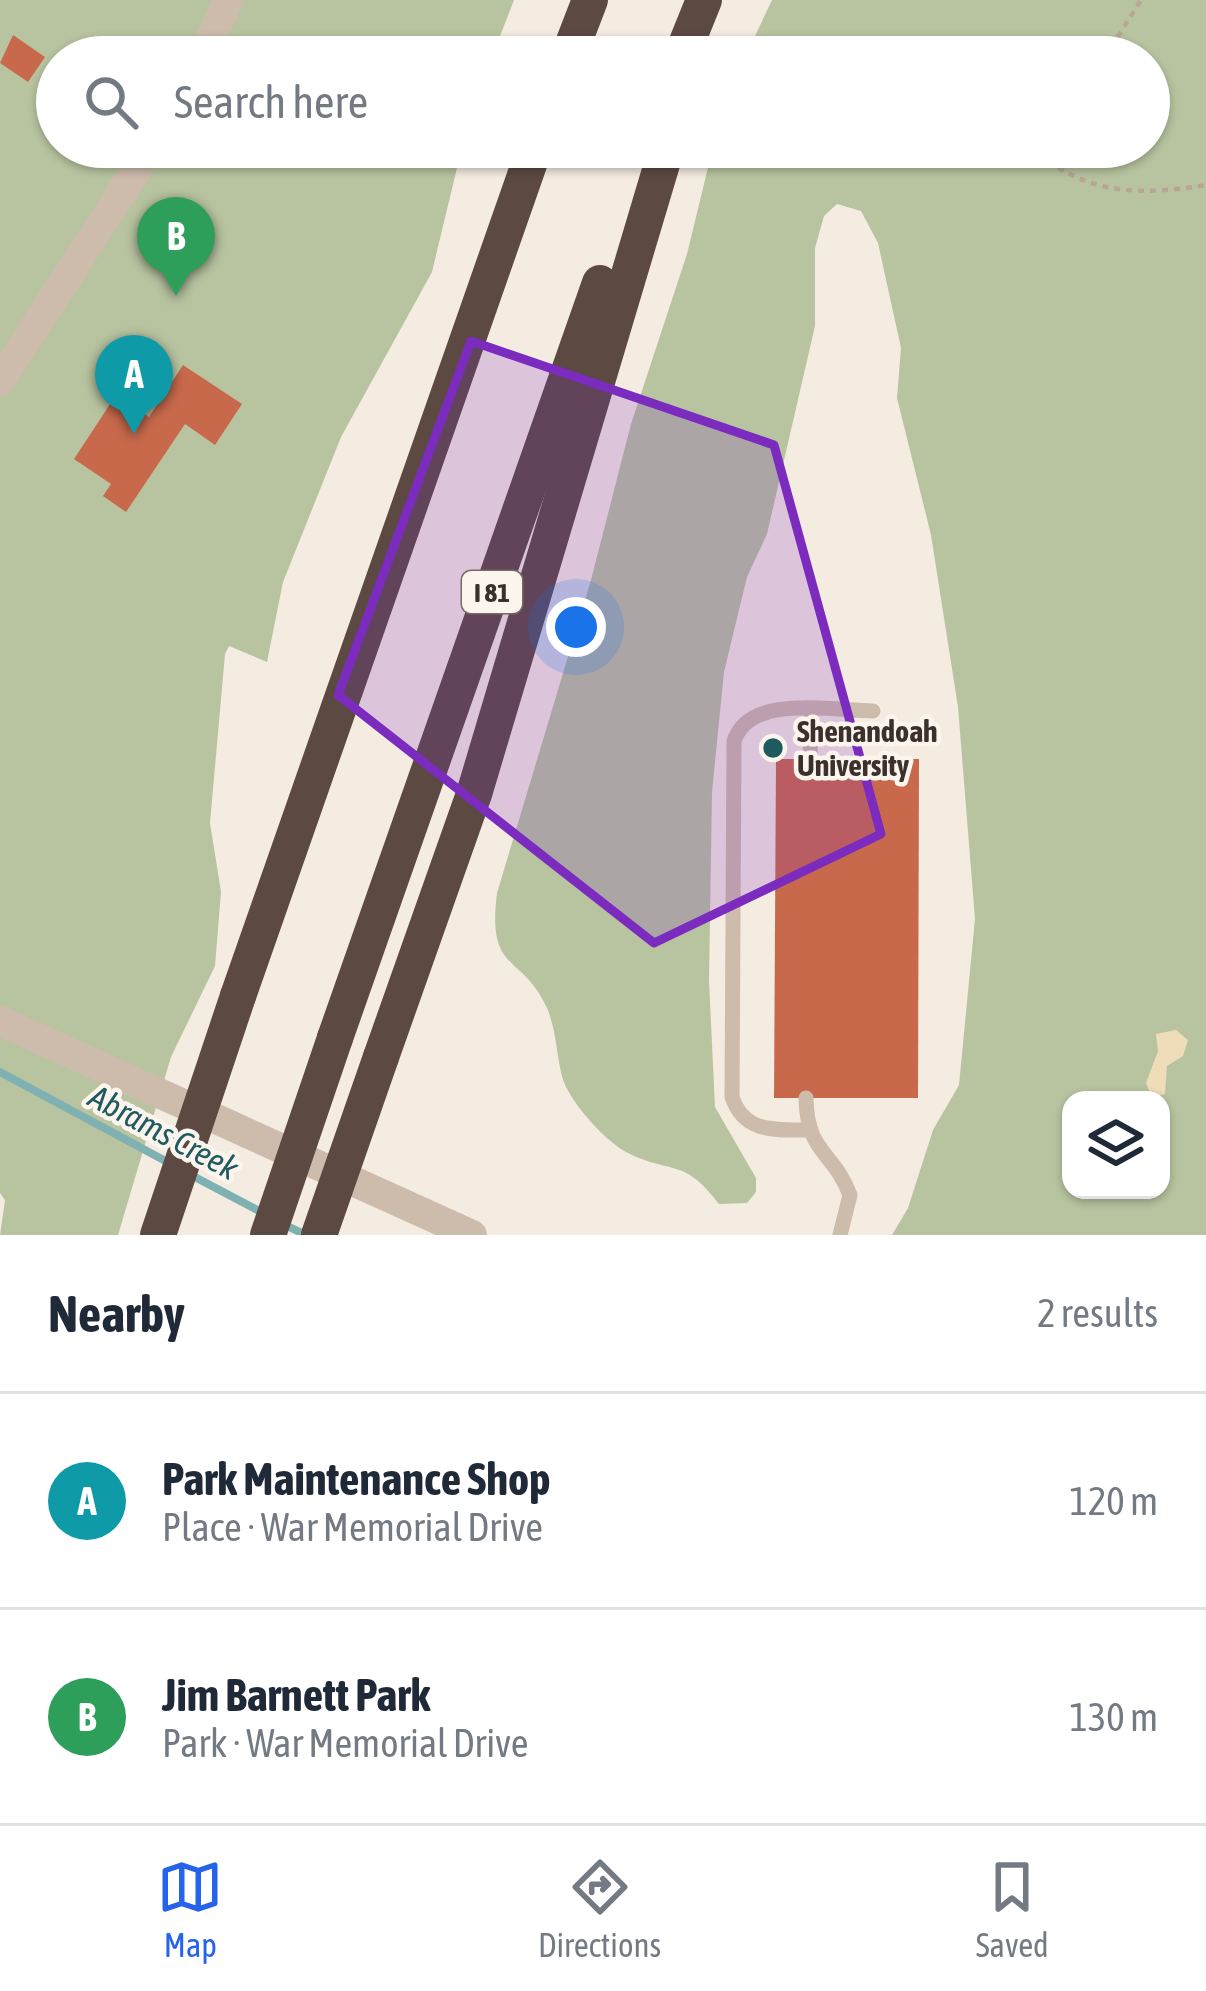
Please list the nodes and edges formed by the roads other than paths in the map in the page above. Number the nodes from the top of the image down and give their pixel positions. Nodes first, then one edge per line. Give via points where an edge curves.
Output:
1 (228, 0) edge
2 (590, 0) edge
3 (704, 0) edge
4 (714, 0) edge
5 (212, 36) edge
6 (576, 36) edge
7 (689, 36) edge
8 (703, 36) edge
9 (137, 168) edge
10 (528, 168) edge
11 (641, 168) edge
12 (661, 168) edge
13 (0, 381) edge
14 (811, 711) junction
15 (873, 711) dead end
16 (810, 759) dead end
17 (0, 1021) edge
18 (806, 1098) dead end
19 (808, 1130) junction
20 (158, 1235) edge
21 (268, 1235) edge
22 (319, 1235) edge
23 (472, 1235) edge
24 (841, 1235) edge

1 - 5 street
2 - 6 highway
3 - 7 highway
4 - 8 highway
9 - 13 street
10 - 20 highway, bridge
11 - 21 highway, I 81, bridge
12 - 22 highway, bridge via 474,794
14 - 15 lane
14 - 16 lane
14 - 19 lane via 749,718 734,741 733,774 732,1097 758,1128
17 - 23 street
18 - 19 lane
19 - 24 lane via 850,1195

